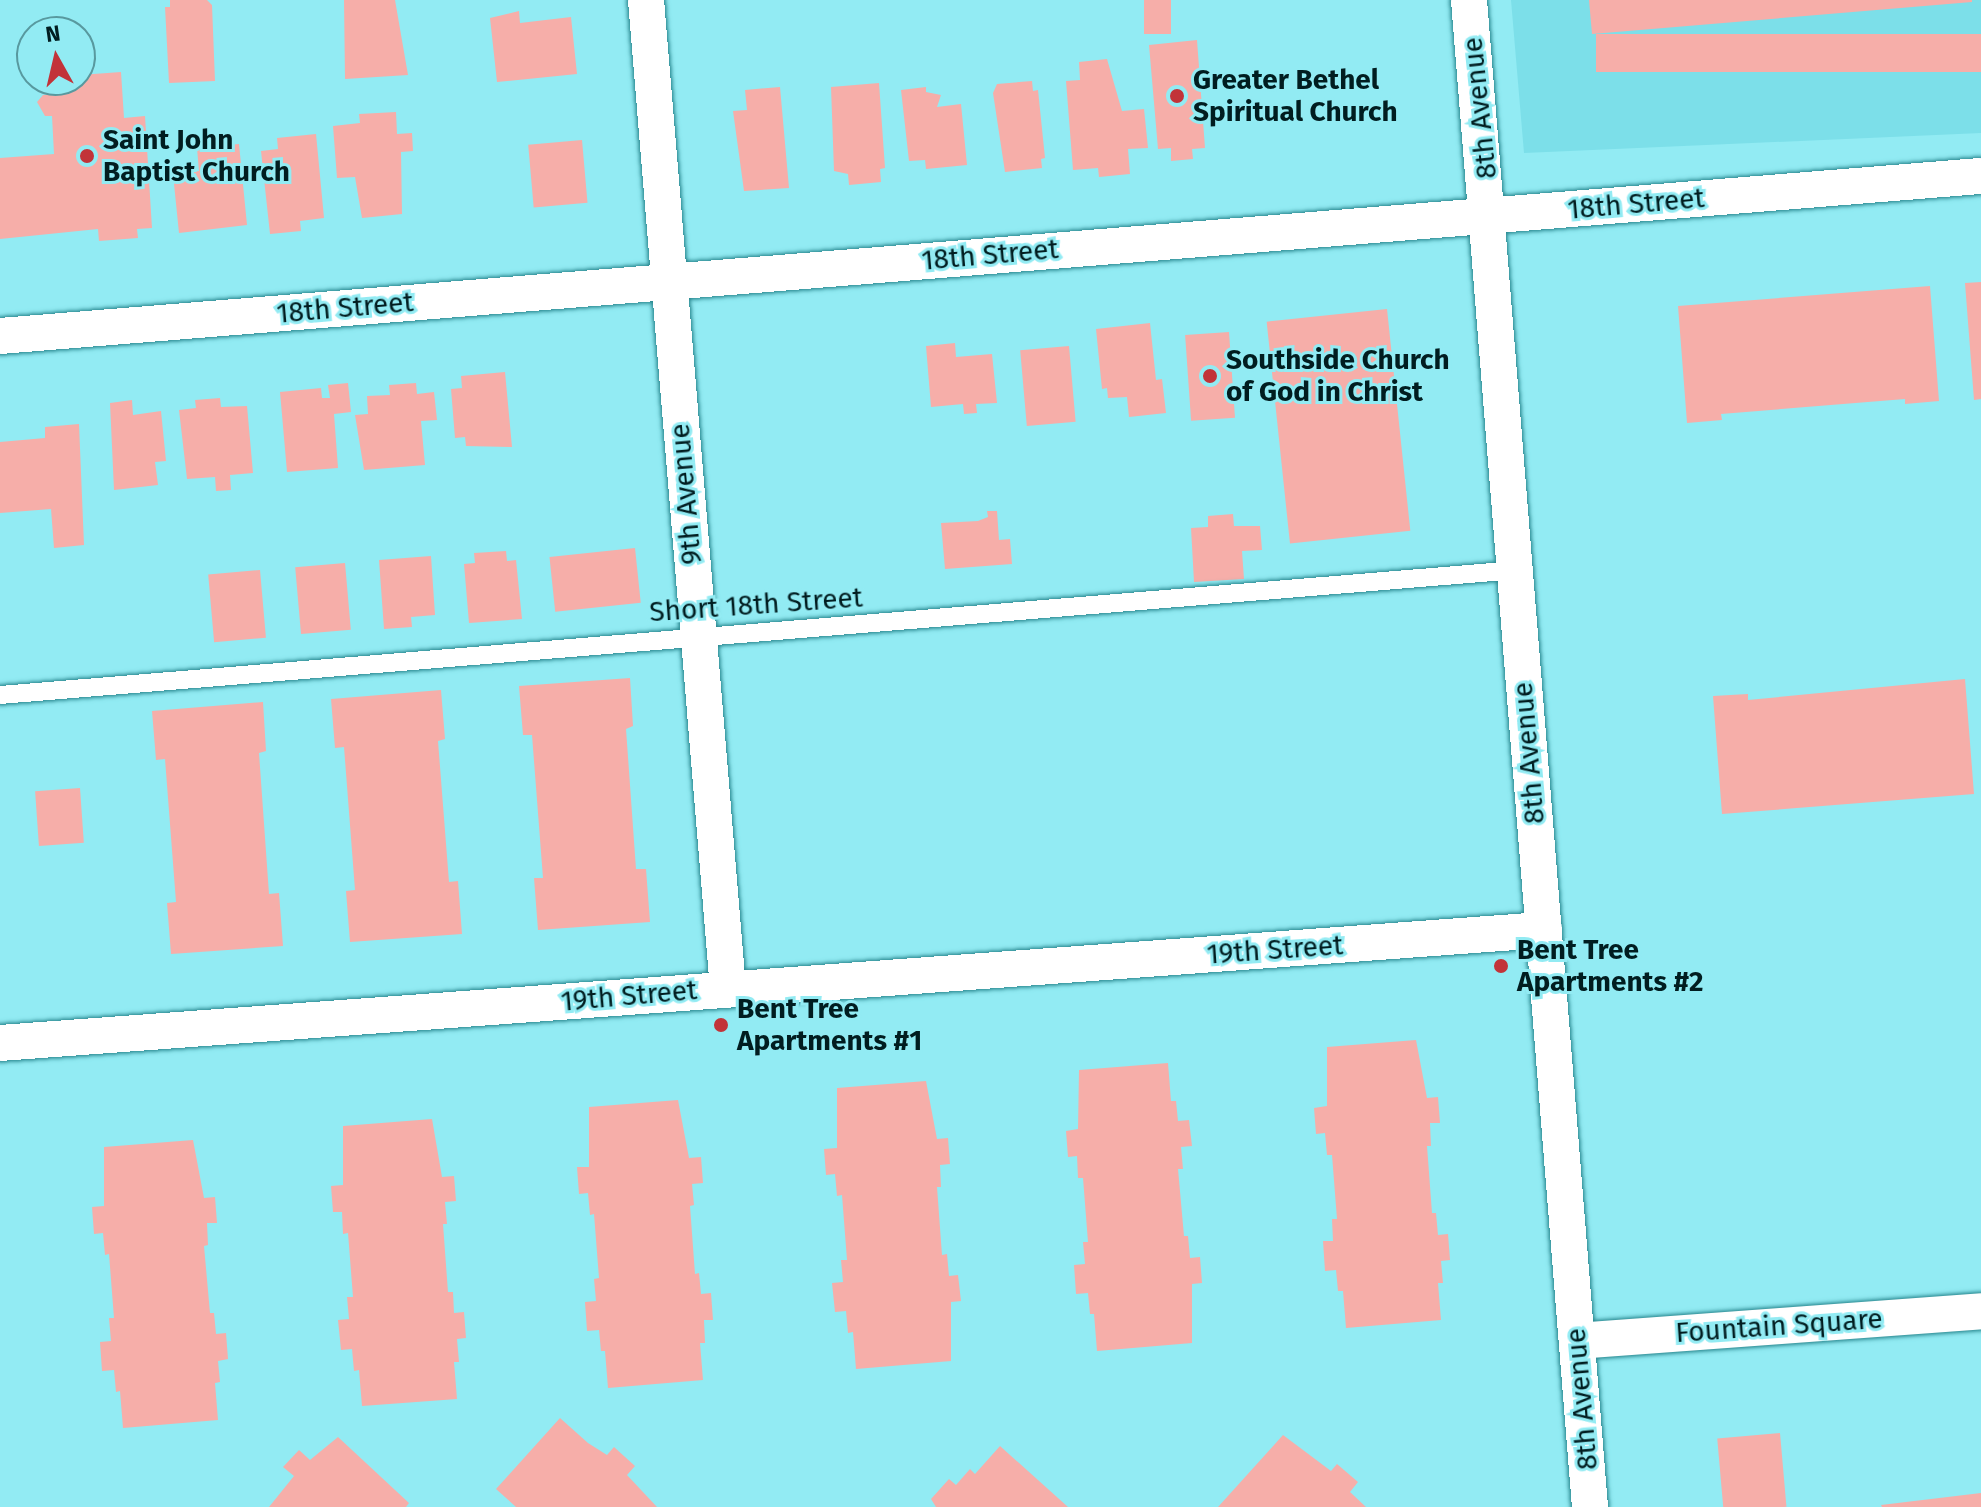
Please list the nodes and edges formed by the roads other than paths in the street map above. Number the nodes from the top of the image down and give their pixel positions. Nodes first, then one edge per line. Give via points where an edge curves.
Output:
1 (646, 0) edge
2 (1469, 0) edge
3 (1981, 176) edge
4 (1490, 216) junction
5 (666, 281) junction
6 (0, 336) edge
7 (1517, 570) junction
8 (700, 640) junction
9 (0, 695) edge
10 (1544, 930) junction
11 (728, 988) junction
12 (0, 1043) edge
13 (1981, 1311) edge
14 (1577, 1341) junction
15 (1590, 1507) edge

1 - 5 street, 9th Avenue
2 - 4 street, 8th Avenue
3 - 4 street, 18th Street
4 - 5 street, 18th Street
4 - 7 street, 8th Avenue
5 - 6 street, 18th Street
5 - 8 street, 9th Avenue
7 - 8 lane, Short 18th Street
7 - 10 street, 8th Avenue
8 - 9 lane, Short 18th Street
8 - 11 street, 9th Avenue
10 - 11 street, 19th Street
10 - 14 street, 8th Avenue
11 - 12 street, 19th Street
13 - 14 street, Fountain Square
14 - 15 street, 8th Avenue

